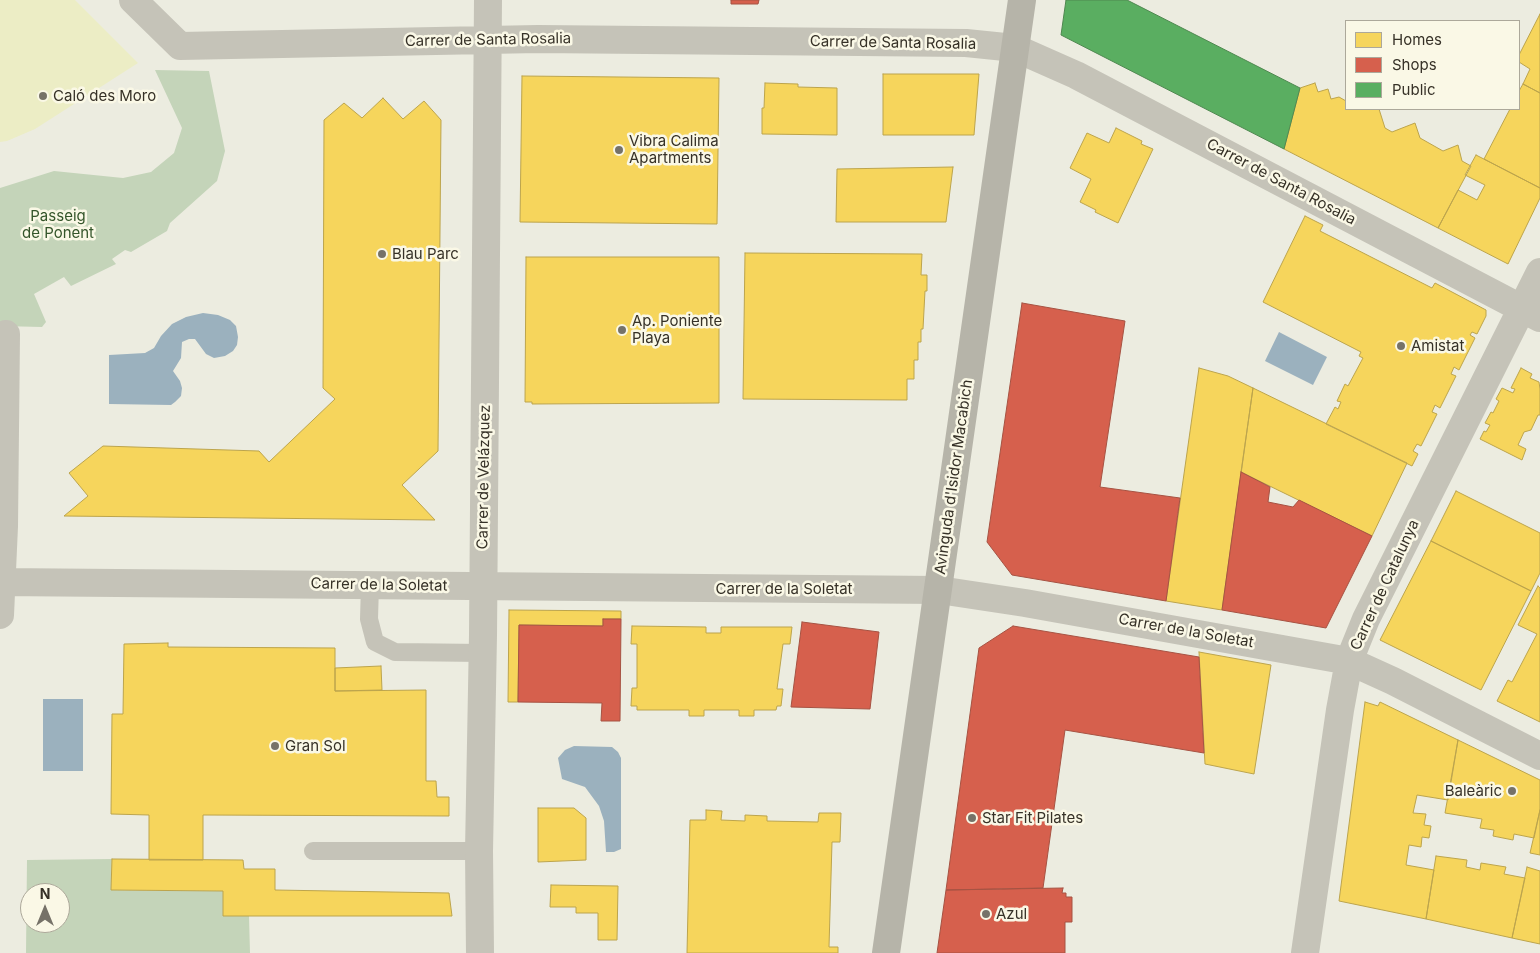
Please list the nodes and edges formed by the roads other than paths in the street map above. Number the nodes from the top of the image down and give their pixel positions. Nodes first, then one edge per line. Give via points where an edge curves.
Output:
1 (133, 0) edge
2 (488, 0) edge
3 (1022, 0) edge
4 (487, 40) junction
5 (1015, 48) junction
6 (1540, 272) edge
7 (1531, 314) edge
8 (6, 334) dead end
9 (1, 582) edge
10 (370, 585) junction
11 (483, 586) junction
12 (939, 590) junction
13 (0, 615) edge
14 (483, 654) junction
15 (1349, 661) junction
16 (1540, 756) edge
17 (313, 851) dead end
18 (480, 851) junction
19 (480, 953) edge
20 (886, 953) edge
21 (1305, 953) edge

1 - 4 street, Carrer de Santa Rosalia via 180,46
2 - 4 street, Carrer de Velázquez
3 - 5 street, Avinguda d'Isidor Macabich
4 - 5 street, Carrer de Santa Rosalia via 966,43
4 - 11 street, Carrer de Velázquez
5 - 7 street, Carrer de Santa Rosalia via 1076,75
5 - 12 street, Avinguda d'Isidor Macabich
6 - 7 street, Carrer de Catalunya
7 - 15 street, Carrer de Catalunya via 1366,619
8 - 9 street
9 - 10 street, Carrer de la Soletat
9 - 13 street
10 - 11 street, Carrer de la Soletat
10 - 14 lane via 369,619 375,642 395,652
11 - 12 street, Carrer de la Soletat
11 - 14 street, Carrer de Velázquez
12 - 15 street, Carrer de la Soletat
12 - 20 street, Avinguda d'Isidor Macabich
14 - 18 street, Carrer de Velázquez
15 - 16 street, Carrer de la Soletat
15 - 21 street, Carrer de Catalunya
17 - 18 lane
18 - 19 street, Carrer de Velázquez

